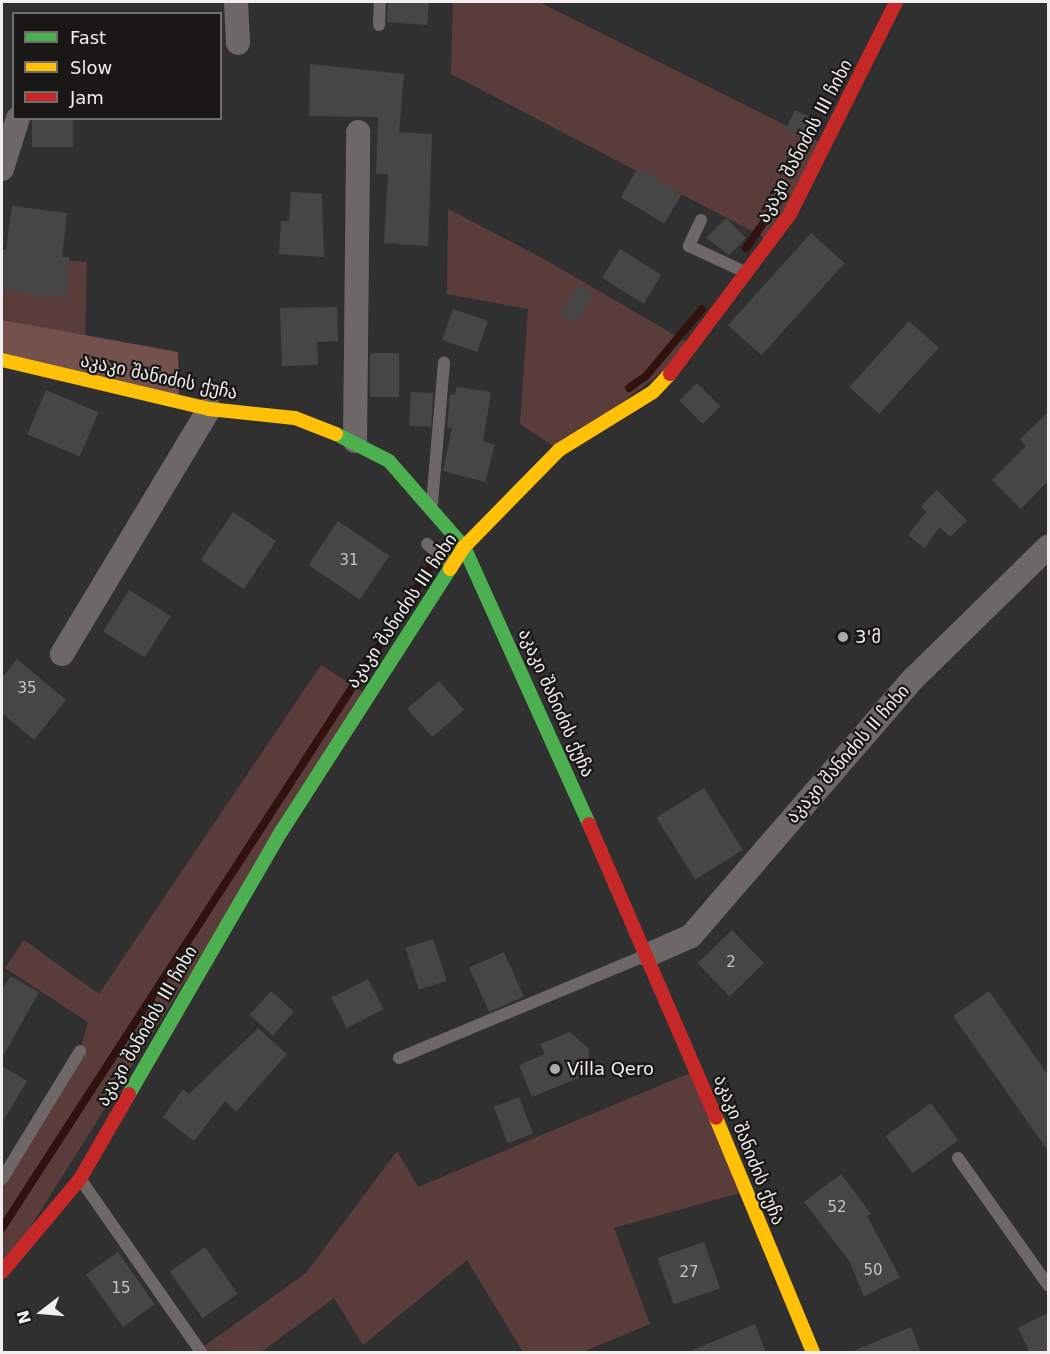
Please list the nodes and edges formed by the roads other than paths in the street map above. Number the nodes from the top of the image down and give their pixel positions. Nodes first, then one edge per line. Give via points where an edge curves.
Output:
1 (236, 2) edge
2 (380, 2) edge
3 (896, 2) edge
4 (379, 25) dead end
5 (238, 43) dead end
6 (17, 120) edge
7 (358, 132) dead end
8 (2, 169) edge
9 (701, 220) dead end
10 (749, 274) junction
11 (2, 360) edge
12 (444, 363) dead end
13 (209, 409) junction
14 (355, 441) junction
15 (432, 508) junction
16 (427, 544) dead end
17 (464, 547) junction
18 (1048, 548) edge
19 (452, 564) junction
20 (62, 654) dead end
21 (648, 955) junction
22 (80, 1051) dead end
23 (399, 1058) dead end
24 (958, 1158) dead end
25 (2, 1179) edge
26 (80, 1179) junction
27 (2, 1272) edge
28 (1048, 1285) edge
29 (201, 1353) edge
30 (813, 1353) edge

1 - 5 street
2 - 4 lane
3 - 10 street, აკაკი შანიძის III ჩიხი via 790,214
6 - 8 street
7 - 14 street
9 - 10 lane via 689,246
10 - 17 street, აკაკი შანიძის III ჩიხი via 695,347 653,392 559,450
11 - 13 street, აკაკი შანიძის ქუჩა
12 - 15 lane
13 - 14 street, აკაკი შანიძის ქუჩა via 295,418
13 - 20 street
14 - 15 street, აკაკი შანიძის ქუჩა via 389,461
15 - 17 street, აკაკი შანიძის ქუჩა
16 - 19 lane
17 - 19 street, აკაკი შანიძის III ჩიხი
17 - 21 street, აკაკი შანიძის ქუჩა
18 - 21 street, აკაკი შანიძის II ჩიხი via 913,679 691,936
19 - 26 street, აკაკი შანიძის III ჩიხი via 281,832
21 - 23 lane
21 - 30 street, აკაკი შანიძის ქუჩა
22 - 25 lane
24 - 28 lane
26 - 27 street, აკაკი შანიძის III ჩიხი
26 - 29 lane

